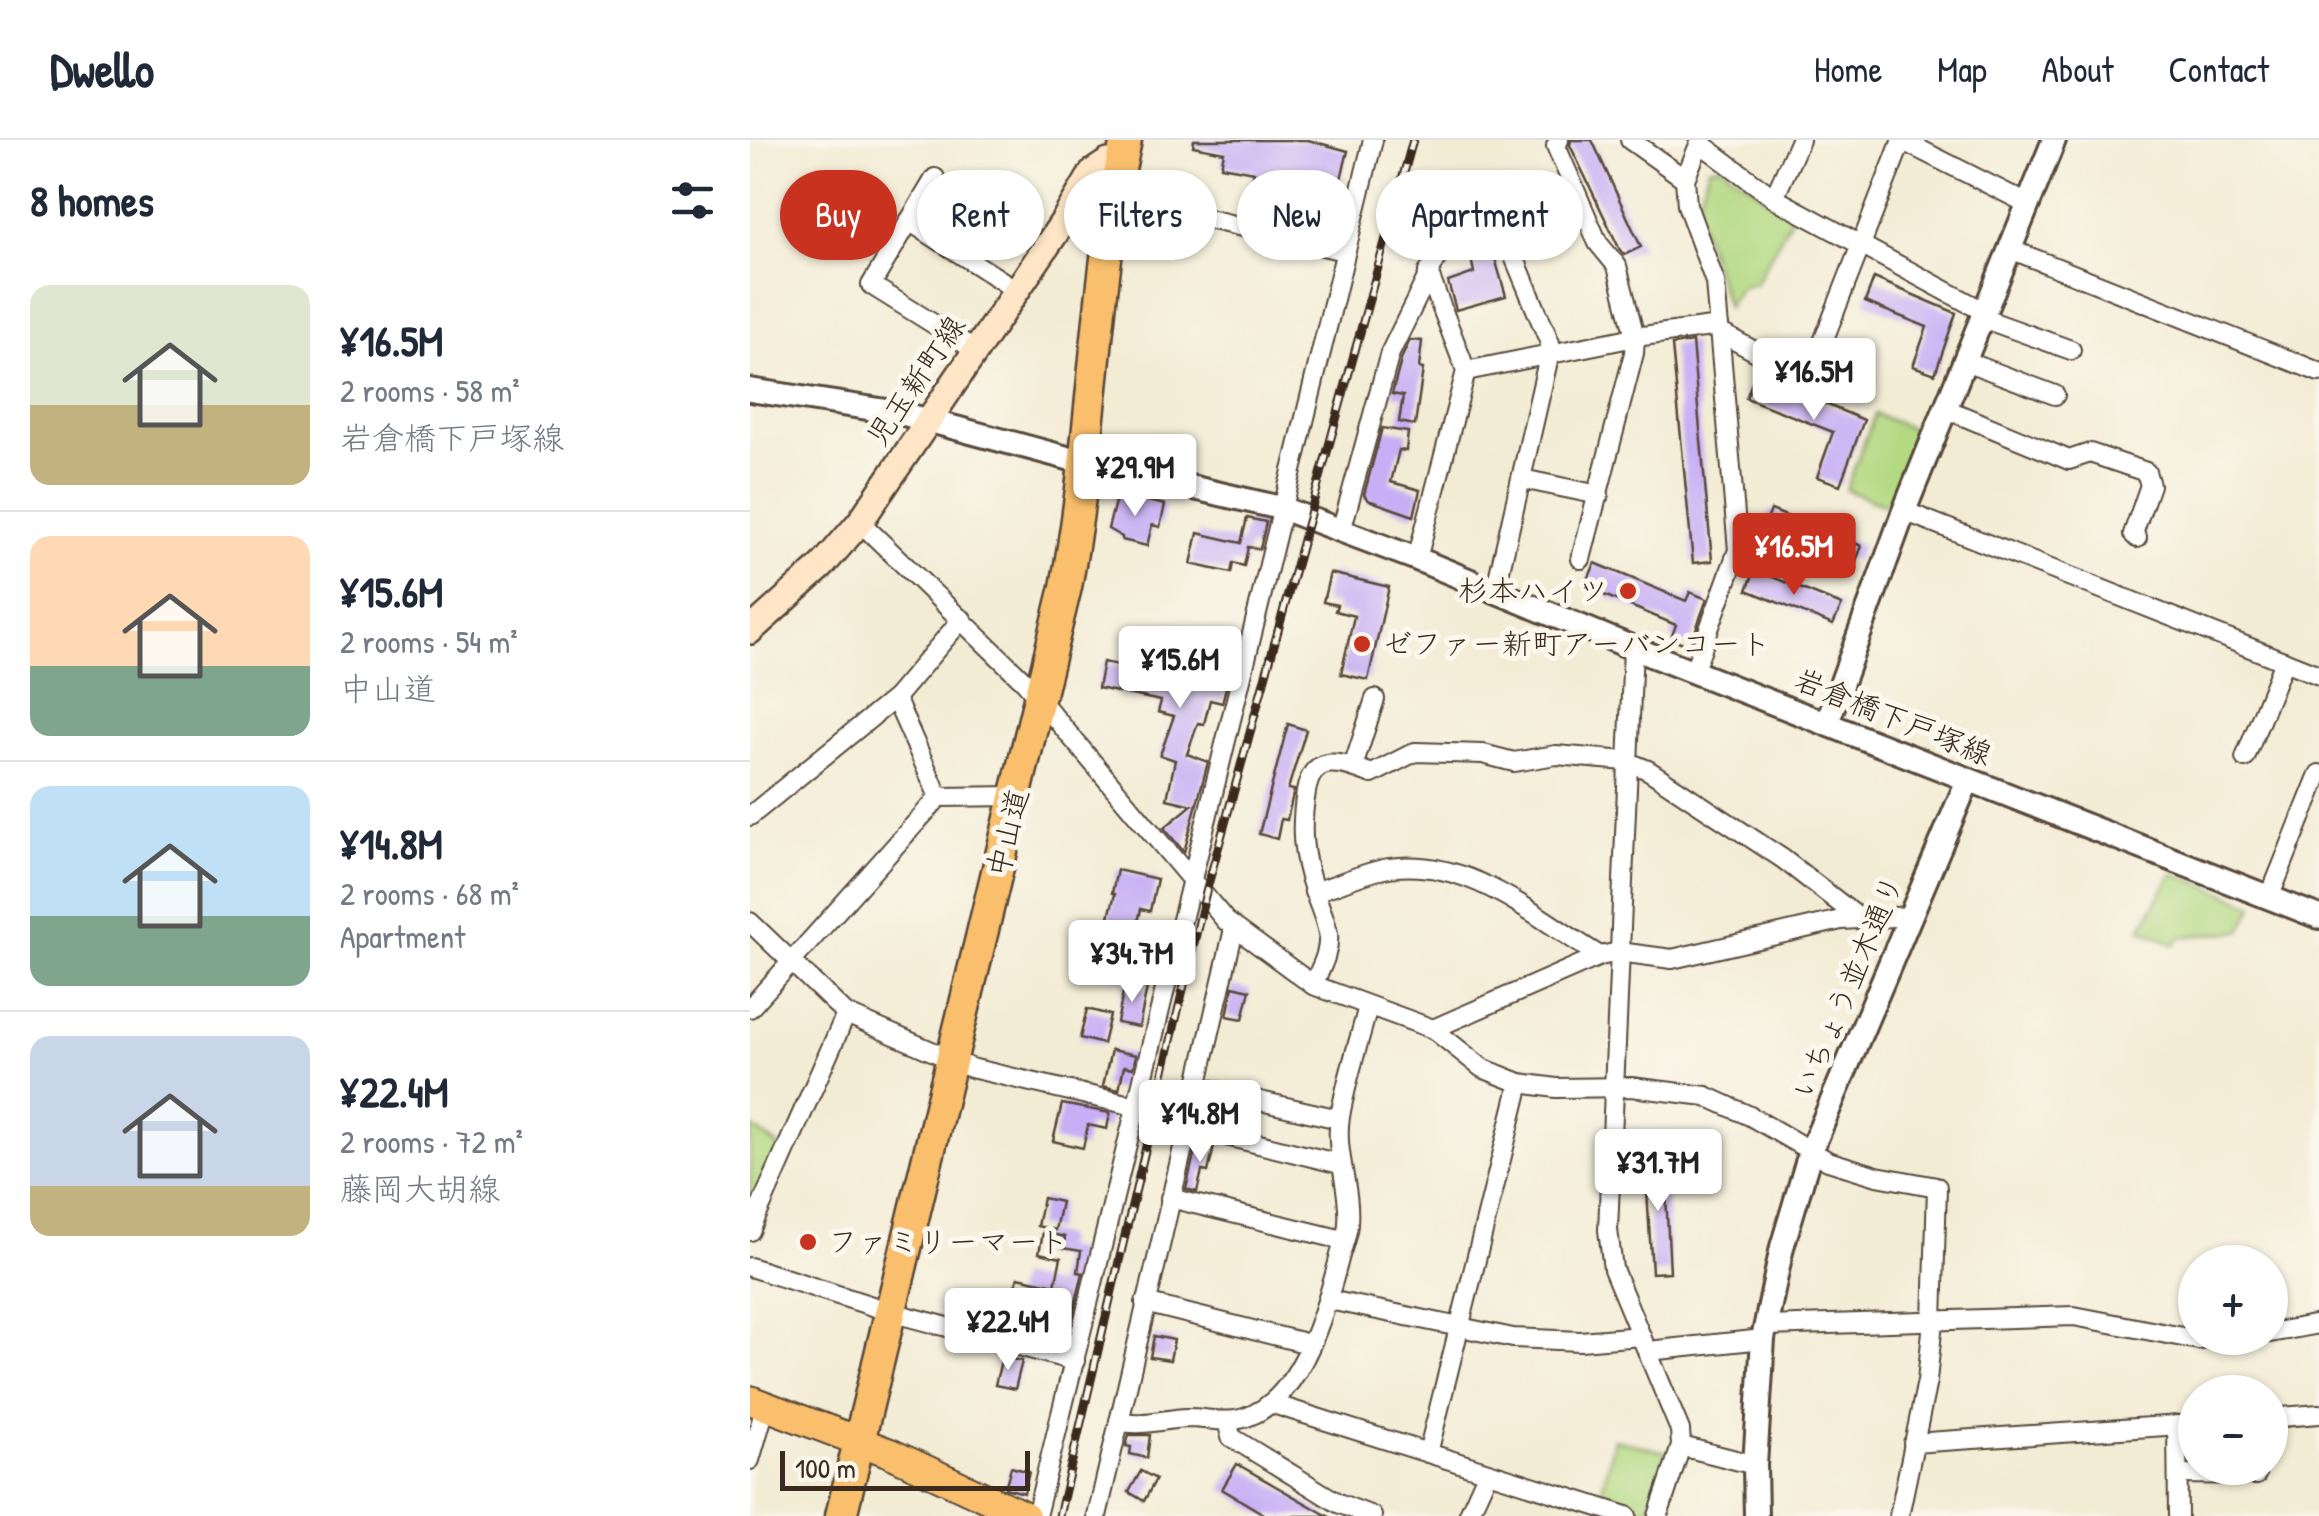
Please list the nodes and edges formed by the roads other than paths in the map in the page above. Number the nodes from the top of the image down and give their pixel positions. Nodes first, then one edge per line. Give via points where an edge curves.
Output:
1 (1373, 140) edge
2 (1559, 140) edge
3 (1630, 140) edge
4 (1800, 140) edge
5 (1902, 140) edge
6 (2054, 140) edge
7 (1700, 141) edge
8 (1123, 152) edge
9 (1565, 170) edge
10 (1685, 180) junction
11 (1774, 198) junction
12 (2028, 204) junction
13 (1356, 205) edge
14 (917, 208) edge
15 (1583, 212) edge
16 (909, 221) junction
17 (1863, 246) junction
18 (2010, 250) junction
19 (1108, 260) edge
20 (1342, 260) edge
21 (1435, 260) edge
22 (1515, 260) edge
23 (1428, 272) junction
24 (1016, 290) junction
25 (1984, 315) junction
26 (1720, 330) junction
27 (1634, 337) junction
28 (977, 350) junction
29 (2072, 350) dead end
30 (1550, 352) junction
31 (1965, 361) junction
32 (1466, 371) junction
33 (2319, 372) edge
34 (750, 390) edge
35 (2056, 394) dead end
36 (1946, 409) junction
37 (929, 420) junction
38 (1086, 463) junction
39 (1522, 478) junction
40 (1598, 496) junction
41 (1281, 508) junction
42 (1904, 510) junction
43 (860, 522) junction
44 (1342, 531) junction
45 (2137, 538) dead end
46 (1417, 559) junction
47 (1581, 559) dead end
48 (1495, 592) junction
49 (962, 619) junction
50 (750, 631) edge
51 (1633, 648) junction
52 (2284, 660) junction
53 (1694, 670) junction
54 (2319, 674) edge
55 (895, 698) junction
56 (1039, 698) junction
57 (1375, 699) dead end
58 (1827, 723) junction
59 (2245, 758) dead end
60 (1626, 761) junction
61 (1353, 767) junction
62 (2319, 774) edge
63 (1968, 780) junction
64 (1017, 796) junction
65 (939, 798) junction
66 (750, 816) edge
67 (1193, 880) junction
68 (1314, 892) junction
69 (2269, 898) junction
70 (1911, 916) junction
71 (2319, 917) edge
72 (1859, 918) junction
73 (750, 922) edge
74 (1234, 929) junction
75 (1620, 952) junction
76 (1600, 956) junction
77 (791, 962) junction
78 (1313, 986) junction
79 (1368, 1006) junction
80 (750, 1008) edge
81 (846, 1014) junction
82 (1434, 1028) junction
83 (952, 1060) junction
84 (1520, 1083) junction
85 (1195, 1086) junction
86 (1615, 1086) junction
87 (1139, 1107) junction
88 (1339, 1120) junction
89 (1186, 1126) junction
90 (1810, 1153) junction
91 (1340, 1164) junction
92 (1170, 1198) junction
93 (750, 1231) edge
94 (1343, 1240) junction
95 (750, 1267) edge
96 (1328, 1300) junction
97 (1145, 1303) junction
98 (892, 1312) junction
99 (1933, 1321) junction
100 (2319, 1324) edge
101 (1460, 1326) junction
102 (2288, 1329) edge
103 (1764, 1332) junction
104 (2178, 1336) edge
105 (1309, 1344) junction
106 (1644, 1344) junction
107 (1075, 1361) junction
108 (758, 1403) edge
109 (1273, 1404) junction
110 (2319, 1414) edge
111 (2288, 1417) edge
112 (1119, 1421) junction
113 (1228, 1423) junction
114 (2178, 1425) edge
115 (859, 1440) junction
116 (1913, 1444) junction
117 (1681, 1446) junction
118 (1428, 1453) junction
119 (750, 1460) edge
120 (1755, 1465) junction
121 (1487, 1474) junction
122 (2178, 1485) edge
123 (841, 1516) edge
124 (1025, 1516) edge
125 (1036, 1516) edge
126 (1097, 1516) edge
127 (1372, 1516) edge
128 (1468, 1516) edge
129 (1627, 1516) edge
130 (1658, 1516) edge
131 (1756, 1516) edge
132 (1899, 1516) edge
133 (2178, 1516) edge

1 - 13 street
2 - 9 street
3 - 10 street
4 - 11 street
5 - 12 street
5 - 17 street
6 - 12 street
7 - 10 street
7 - 11 street
8 - 24 main road, 児玉新町線 via 1092,172
10 - 26 street via 1687,204 1716,282
11 - 17 street
12 - 18 street
14 - 16 street
15 - 27 street via 1617,266
16 - 24 street
16 - 28 street via 871,285
17 - 25 street
17 - 26 street via 1808,380
18 - 25 street
18 - 33 street
19 - 38 highway, 中山道
20 - 41 street
21 - 23 street
22 - 30 street
23 - 32 street
23 - 44 street via 1382,373
24 - 28 main road, 児玉新町線
25 - 29 street
25 - 31 street
26 - 27 street
26 - 53 street via 1738,550
27 - 30 street
27 - 40 street
28 - 37 main road, 児玉新町線
30 - 32 street
30 - 39 street
31 - 35 street
31 - 36 street
32 - 46 street
34 - 37 street, 岩倉橋下戸塚線
36 - 42 street
36 - 45 street via 2069,460 2090,454 2146,472 2150,485
37 - 38 street, 岩倉橋下戸塚線
37 - 43 main road, 児玉新町線
38 - 41 street, 岩倉橋下戸塚線
38 - 56 highway, 中山道
39 - 40 street
39 - 48 street
40 - 47 street
41 - 44 street, 岩倉橋下戸塚線
41 - 67 street
42 - 52 street
42 - 58 street
43 - 49 street
43 - 50 main road, 児玉新町線
44 - 46 street, 岩倉橋下戸塚線
46 - 48 street, 岩倉橋下戸塚線
48 - 51 street, 岩倉橋下戸塚線
49 - 55 street
49 - 56 street
51 - 53 street, 岩倉橋下戸塚線
51 - 60 street
52 - 54 street
52 - 59 street
53 - 58 street, 岩倉橋下戸塚線
55 - 65 street
55 - 66 street
56 - 64 highway, 中山道
56 - 67 street
57 - 61 street
58 - 63 street, 岩倉橋下戸塚線
60 - 61 street via 1556,755 1514,762 1415,752 1372,774
60 - 72 street via 1783,859
60 - 75 street
61 - 68 street via 1321,765 1308,776 1300,826
62 - 69 street
63 - 69 street, 岩倉橋下戸塚線
63 - 70 street, いちょう並木通り
64 - 65 street
64 - 83 highway, 中山道
65 - 77 street
67 - 74 street
67 - 87 street
68 - 76 street via 1389,868 1452,871 1514,900
68 - 78 street via 1328,933
69 - 71 street, 岩倉橋下戸塚線
70 - 72 street
70 - 90 street, いちょう並木通り
72 - 75 street via 1672,958
73 - 77 street
74 - 78 street
74 - 85 street
75 - 76 street
75 - 86 street
76 - 82 street
77 - 80 street
77 - 81 street
78 - 79 street
79 - 82 street
79 - 88 street
81 - 83 street
81 - 93 street
82 - 84 street via 1482,1068
83 - 87 street
83 - 98 highway, 中山道
84 - 86 street
84 - 101 street
85 - 88 street
85 - 89 street
86 - 90 street via 1706,1096
86 - 106 street via 1608,1230 1613,1268
87 - 107 street
88 - 91 street
89 - 91 street
89 - 92 street
90 - 99 street via 1937,1187
90 - 103 street, いちょう並木通り
91 - 94 street via 1348,1196
92 - 94 street
92 - 97 street
94 - 96 street
95 - 98 street
96 - 101 street
96 - 105 street
97 - 105 street
97 - 112 street
98 - 107 street
98 - 115 highway, 中山道
99 - 103 street
99 - 104 street via 2074,1316
99 - 116 street
100 - 102 street
101 - 106 street via 1513,1338
101 - 118 street
103 - 106 street
103 - 120 street, いちょう並木通り
105 - 109 street via 1302,1366
106 - 117 street
107 - 125 street
108 - 115 main road
108 - 119 street
109 - 113 street
109 - 118 street
110 - 111 street
112 - 113 street
112 - 126 street
113 - 127 street via 1231,1436 1338,1503
114 - 116 street
115 - 123 highway, 中山道
115 - 124 main road
116 - 132 street
117 - 120 street
117 - 130 street
118 - 121 street
120 - 131 street, いちょう並木通り
121 - 128 street
121 - 129 street
122 - 133 street

